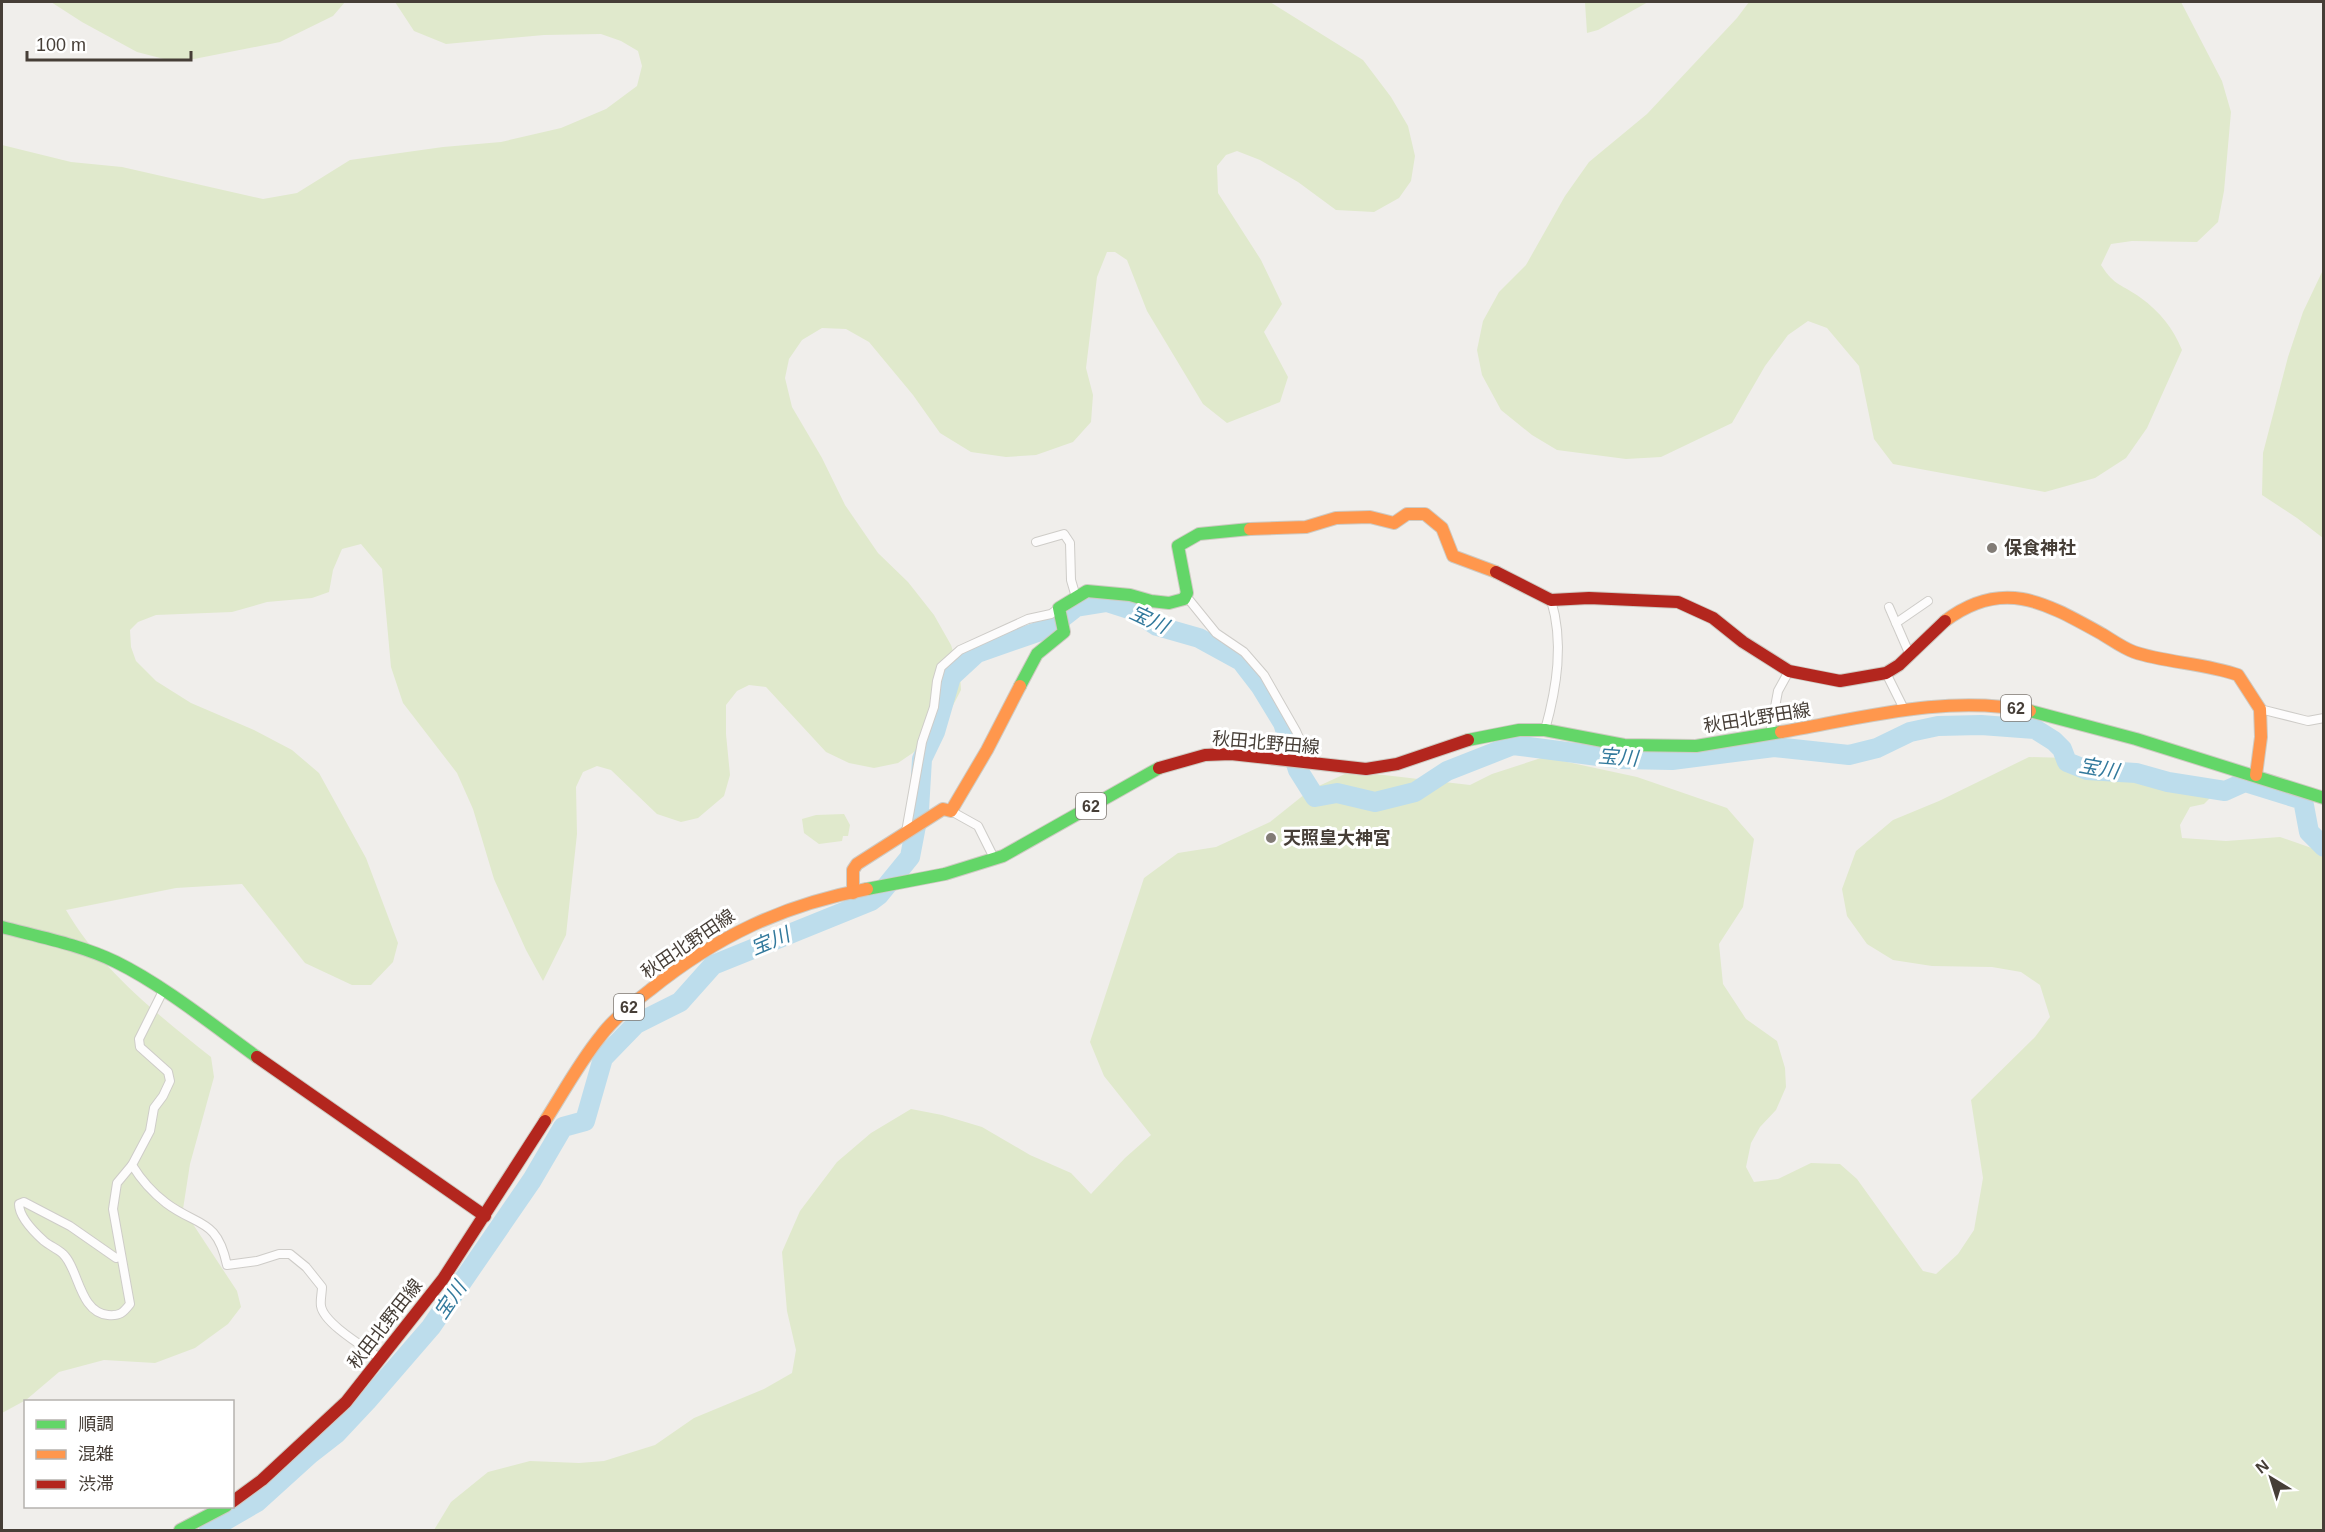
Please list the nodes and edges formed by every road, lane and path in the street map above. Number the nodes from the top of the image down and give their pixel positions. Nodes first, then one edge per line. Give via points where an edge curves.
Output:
1 (1036, 542) dead end
2 (1186, 596) junction
3 (1077, 597) junction
4 (1551, 600) junction
5 (1928, 602) dead end
6 (1889, 607) dead end
7 (1059, 610) junction
8 (1896, 623) junction
9 (1909, 653) junction
10 (1789, 671) junction
11 (1886, 673) junction
12 (2260, 709) junction
13 (1905, 711) junction
14 (2324, 718) edge
15 (1545, 730) junction
16 (1770, 734) junction
17 (1307, 763) junction
18 (2256, 776) junction
19 (2324, 798) edge
20 (951, 811) junction
21 (913, 828) junction
22 (994, 860) junction
23 (853, 893) junction
24 (2, 927) edge
25 (164, 991) junction
26 (132, 1165) junction
27 (485, 1216) junction
28 (121, 1256) junction
29 (381, 1359) junction
30 (234, 1501) edge
31 (222, 1508) edge
32 (180, 1530) edge

1 - 3 street via 1064,534 1070,543 1071,580
2 - 3 main road via 1170,603 1108,592 1087,591
2 - 4 main road via 1178,546 1199,534 1306,527 1336,518 1370,517 1394,523 1407,514 1425,514 1442,528 1453,556
2 - 17 street via 1216,633 1244,652 1264,675 1296,730
3 - 7 main road
4 - 10 main road via 1678,602 1713,618
4 - 15 street via 1556,617 1558,668
5 - 8 street
6 - 8 street
7 - 20 main road via 1064,632 1037,654
7 - 21 street via 1028,619 960,650 941,667 934,707 922,742
8 - 9 street
9 - 11 main road
9 - 12 main road via 1974,602 2001,596 2024,598 2133,652 2238,675
10 - 11 main road via 1840,681
10 - 16 street via 1778,691
11 - 13 street
12 - 14 street via 2307,721
12 - 18 main road
13 - 16 main road, 秋田北野田線 / 62
13 - 18 main road, 秋田北野田線 / 62 via 2001,705 2023,709
15 - 16 main road, 秋田北野田線 / 62 via 1655,747 1696,746
15 - 17 main road, 秋田北野田線 / 62 via 1500,732 1397,764 1366,769
17 - 22 main road, 秋田北野田線 / 62 via 1231,754 1205,755 1155,769
18 - 19 main road, 秋田北野田線 / 62
20 - 21 main road via 943,809
20 - 22 street via 978,826
21 - 23 main road via 857,864 853,870
22 - 23 main road, 秋田北野田線 / 62
23 - 27 main road, 秋田北野田線 / 62 via 800,905 754,922 655,985 618,1017 600,1036
24 - 25 main road via 68,944 116,962
25 - 26 street via 139,1039 140,1047 168,1072 170,1081 154,1108 150,1131
25 - 27 main road
26 - 28 street via 117,1183 113,1209
26 - 29 street via 166,1203 211,1230 220,1240 227,1265 290,1254 322,1287 320,1304 330,1322
27 - 29 main road, 秋田北野田線 / 62 via 443,1279
28 - 28 street via 130,1304 118,1316 103,1314 92,1307 64,1255 44,1241 21,1215 19,1204 24,1202 70,1226 116,1258
29 - 30 main road, 秋田北野田線 / 62 via 346,1402 262,1480
31 - 32 main road

